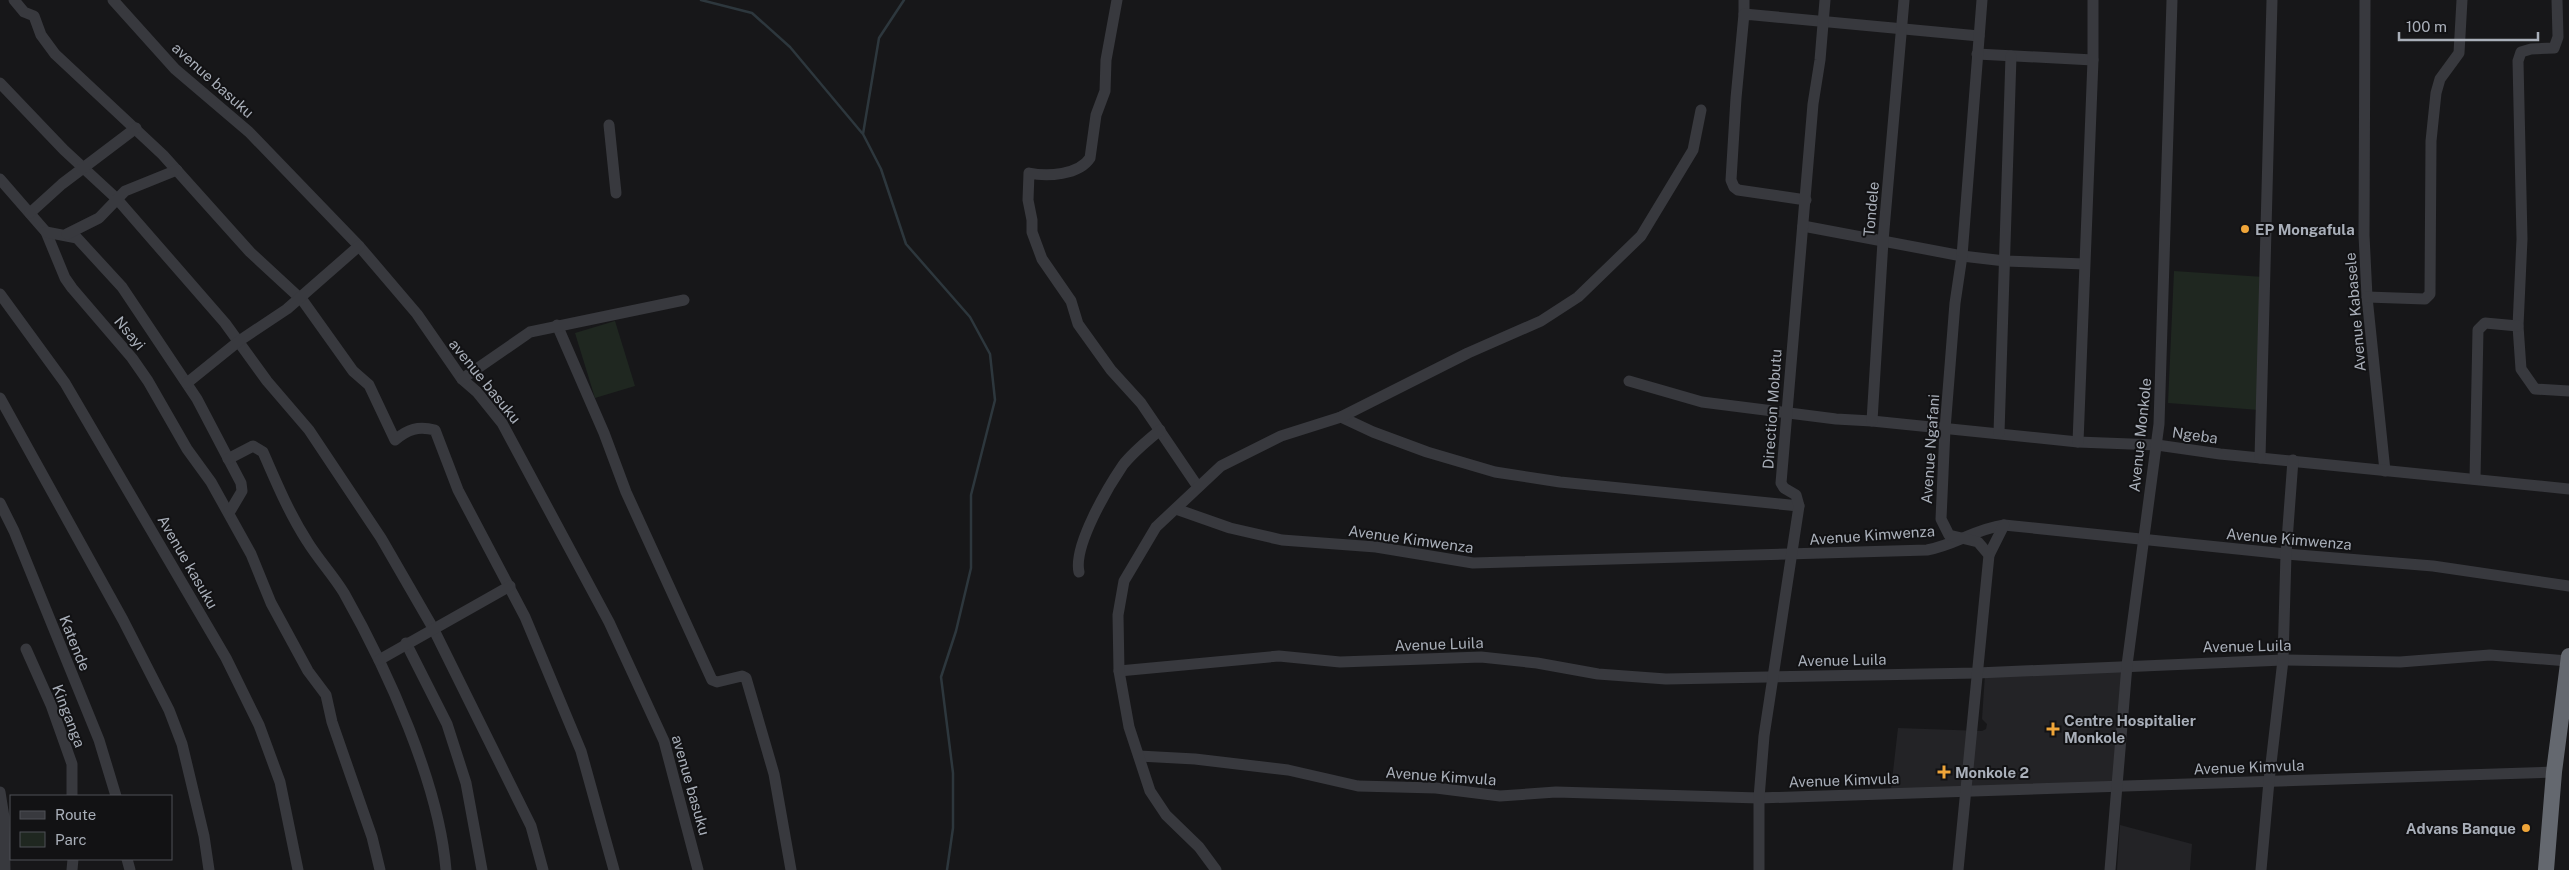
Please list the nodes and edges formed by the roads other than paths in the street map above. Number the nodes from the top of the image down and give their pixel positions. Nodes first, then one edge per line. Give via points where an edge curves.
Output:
1 (14, 0) edge
2 (112, 0) edge
3 (1117, 0) edge
4 (1744, 0) edge
5 (1825, 0) edge
6 (1904, 0) edge
7 (1982, 0) edge
8 (2093, 0) edge
9 (2172, 0) edge
10 (2272, 0) edge
11 (2365, 0) edge
12 (2462, 0) edge
13 (2557, 0) edge
14 (1744, 14) junction
15 (1823, 22) junction
16 (1901, 30) junction
17 (1979, 36) junction
18 (1977, 54) junction
19 (2011, 56) junction
20 (2093, 60) junction
21 (0, 83) edge
22 (1701, 110) dead end
23 (609, 125) dead end
24 (136, 128) junction
25 (84, 169) junction
26 (177, 170) junction
27 (0, 178) edge
28 (616, 193) dead end
29 (116, 200) junction
30 (1806, 200) junction
31 (30, 213) junction
32 (1803, 226) junction
33 (46, 232) junction
34 (67, 234) junction
35 (1883, 241) junction
36 (359, 246) junction
37 (1962, 256) junction
38 (2005, 261) junction
39 (2084, 264) junction
40 (0, 294) edge
41 (2366, 297) junction
42 (298, 299) junction
43 (684, 300) dead end
44 (557, 325) junction
45 (2518, 326) junction
46 (239, 341) junction
47 (462, 379) junction
48 (1629, 381) dead end
49 (187, 383) junction
50 (2569, 391) edge
51 (0, 398) edge
52 (1787, 413) junction
53 (1341, 417) junction
54 (1872, 421) junction
55 (1945, 429) junction
56 (1160, 430) junction
57 (1999, 433) junction
58 (2078, 442) junction
59 (2157, 445) junction
60 (2260, 458) junction
61 (228, 459) junction
62 (2293, 460) junction
63 (2385, 471) junction
64 (2475, 479) junction
65 (1198, 486) junction
66 (2569, 488) edge
67 (0, 503) edge
68 (1799, 506) junction
69 (1176, 508) junction
70 (229, 513) junction
71 (2004, 525) junction
72 (2143, 539) junction
73 (1963, 540) junction
74 (2286, 554) junction
75 (1792, 555) junction
76 (1989, 555) junction
77 (1079, 572) dead end
78 (510, 586) junction
79 (2569, 586) edge
80 (433, 628) junction
81 (406, 643) junction
82 (26, 649) dead end
83 (2569, 656) edge
84 (379, 660) junction
85 (2283, 660) junction
86 (2568, 661) edge
87 (2127, 665) junction
88 (1119, 671) junction
89 (1977, 673) junction
90 (1774, 676) junction
91 (1139, 756) junction
92 (2554, 772) junction
93 (2269, 781) junction
94 (2116, 786) junction
95 (1967, 790) junction
96 (0, 792) edge
97 (72, 795) edge
98 (116, 795) edge
99 (1759, 798) junction
100 (5, 870) edge
101 (209, 870) edge
102 (298, 870) edge
103 (380, 870) edge
104 (446, 870) edge
105 (482, 870) edge
106 (543, 870) edge
107 (614, 870) edge
108 (698, 870) edge
109 (791, 870) edge
110 (1216, 870) edge
111 (1759, 870) edge
112 (1958, 870) edge
113 (2110, 870) edge
114 (2262, 870) edge
115 (2546, 870) edge

1 - 24 street via 24,12 34,16 41,35 55,54
2 - 36 street, avenue basuku via 175,69 249,132
3 - 56 street via 1106,60 1105,91 1096,115 1090,158 1074,170 1042,174 1029,172 1028,200 1032,237 1044,262 1073,303 1078,324
4 - 14 street
5 - 15 street, Direction Mobutu
6 - 16 street, Tondele
7 - 17 street, Avenue Ngafani
8 - 20 street
9 - 59 street, Avenue Monkole via 2166,260
10 - 60 street
11 - 41 street, Avenue Kabasele
12 - 41 street via 2459,53 2440,79 2436,93 2431,141 2430,294 2425,299
13 - 45 street via 2558,37 2554,48 2521,52 2518,61 2522,239
14 - 15 street
14 - 30 street via 1736,98 1734,187
15 - 16 street
15 - 30 street, Direction Mobutu
16 - 17 street
16 - 35 street, Tondele
17 - 18 street, Avenue Ngafani
18 - 19 street
18 - 37 street, Avenue Ngafani
19 - 20 street
19 - 38 street
20 - 39 street
21 - 25 street
22 - 53 street via 1693,150 1641,236 1578,297 1541,321
23 - 28 street
24 - 25 street
24 - 26 street
25 - 29 street
25 - 31 street
26 - 29 street via 136,185
26 - 42 street via 250,252
27 - 31 street, Nsayi
29 - 34 street via 99,218
29 - 46 street
30 - 32 street, Direction Mobutu
31 - 33 street, Nsayi
32 - 35 street
32 - 52 street, Direction Mobutu
33 - 34 street
33 - 70 street, Nsayi via 65,278 143,373
34 - 49 street via 82,241 122,287
35 - 37 street
35 - 54 street, Tondele
36 - 42 street
36 - 47 street, avenue basuku via 417,314
37 - 38 street
37 - 55 street, Avenue Ngafani
38 - 39 street
38 - 57 street
39 - 58 street
40 - 102 street, Avenue kasuku via 65,383 226,658 259,725 280,782
41 - 63 street, Avenue Kabasele
42 - 46 street
42 - 78 street via 310,310 353,370 369,385 395,440 416,427 435,430 458,490
43 - 44 street
44 - 47 street via 530,332
44 - 109 street via 626,492 712,680 746,678 774,774
45 - 50 street via 2520,369 2535,389
45 - 64 street via 2485,323 2478,330
46 - 49 street
46 - 80 street via 309,430 381,538
47 - 108 street, avenue basuku via 477,392 510,436 609,622 664,741
48 - 52 street, Ngeba via 1702,402
49 - 61 street
51 - 101 street via 169,710 182,744
52 - 54 street, Ngeba
52 - 68 street, Direction Mobutu via 1782,484 1796,495
53 - 65 street via 1280,436 1221,466
53 - 68 street via 1427,452 1495,472 1570,483
54 - 55 street, Ngeba
55 - 57 street, Ngeba
55 - 73 street, Avenue Ngafani via 1941,519 1949,535
56 - 65 street
56 - 77 street via 1134,453 1110,487 1086,535 1078,560
57 - 58 street, Ngeba
58 - 59 street, Ngeba
59 - 60 street, Ngeba
59 - 72 street, Avenue Monkole
60 - 62 street, Ngeba
61 - 70 street via 243,487
61 - 84 street via 253,446 263,452 300,531 343,592
62 - 63 street, Ngeba
62 - 74 street
63 - 64 street, Ngeba
64 - 66 street, Ngeba
65 - 69 street
67 - 98 street, Katende via 99,740
68 - 75 street
69 - 75 street, Avenue Kimwenza via 1230,528 1282,540 1376,547 1473,563
69 - 88 street via 1156,527 1124,581 1118,615
70 - 103 street, Nsayi via 251,554 271,603 308,671 326,695
71 - 72 street, Avenue Kimwenza
71 - 73 street, Avenue Kimwenza via 1984,528
71 - 76 street
72 - 74 street, Avenue Kimwenza
72 - 87 street, Avenue Monkole
73 - 75 street, Avenue Kimwenza via 1927,550
73 - 76 street, Avenue Ngafani via 1982,544
74 - 79 street, Avenue Kimwenza via 2433,566
74 - 85 street
75 - 90 street
76 - 89 street
78 - 80 street
78 - 107 street via 526,617 583,757
80 - 81 street
80 - 106 street via 531,826
81 - 84 street
81 - 105 street via 447,724 466,783
82 - 97 street, Kinganga via 72,764
83 - 86 highway
84 - 104 street via 420,757 444,844
85 - 86 street, Avenue Luila via 2400,662 2490,655
85 - 87 street, Avenue Luila
85 - 93 street
86 - 92 highway
87 - 89 street, Avenue Luila
87 - 94 street, Avenue Monkole
88 - 90 street, Avenue Luila via 1279,656 1340,662 1481,657 1598,674 1666,679
88 - 91 street via 1129,727
89 - 90 street, Avenue Luila
89 - 95 street
90 - 99 street via 1764,736
91 - 99 street, Avenue Kimvula via 1288,770 1358,786 1436,788 1500,796 1556,792
91 - 110 street via 1150,790 1166,815 1199,847
92 - 93 street, Avenue Kimvula
92 - 115 highway
93 - 94 street, Avenue Kimvula
93 - 114 street
94 - 95 street, Avenue Kimvula
94 - 113 street, Avenue Monkole
95 - 99 street, Avenue Kimvula
95 - 112 street
96 - 100 street
99 - 111 street

